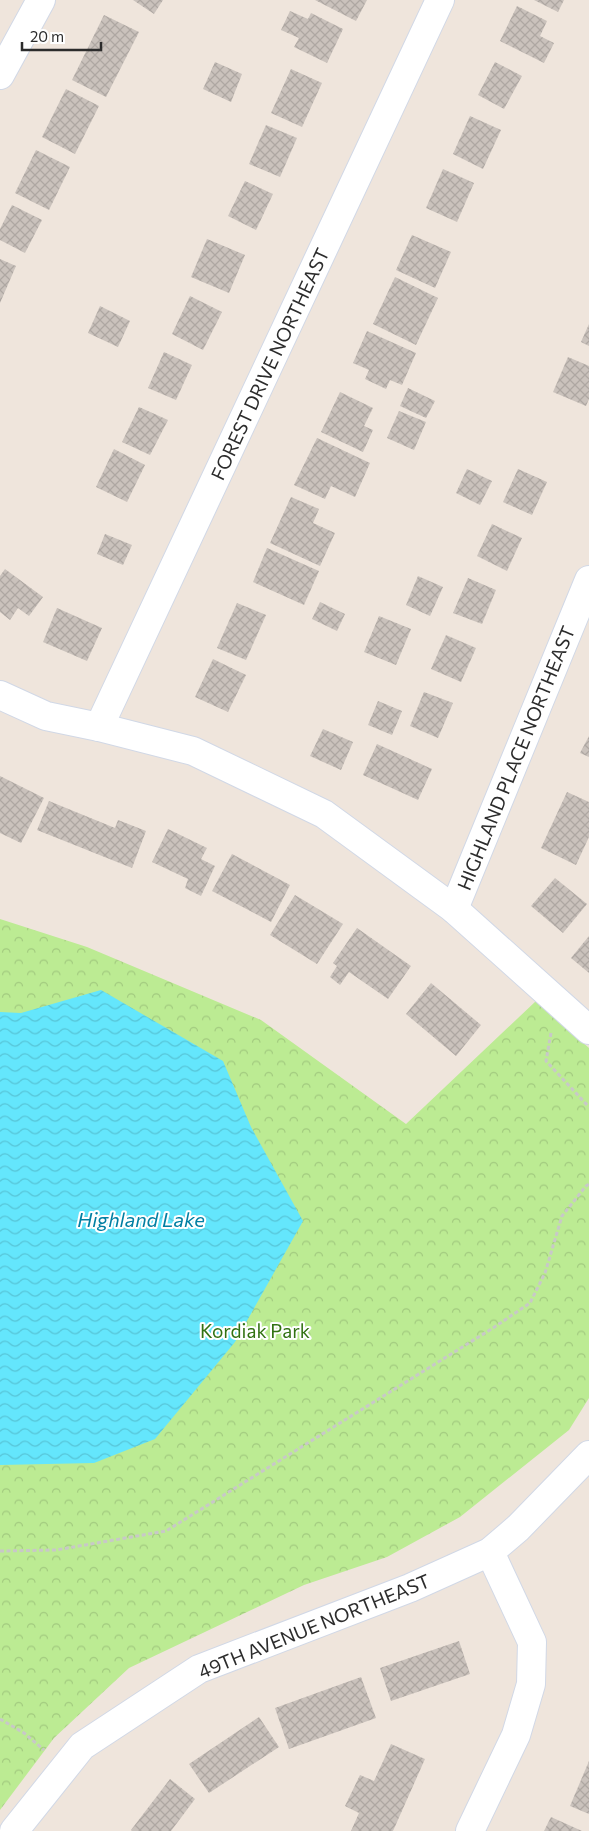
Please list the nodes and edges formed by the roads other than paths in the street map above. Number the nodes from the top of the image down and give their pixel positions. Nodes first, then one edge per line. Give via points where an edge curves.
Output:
1 (41, 0) edge
2 (440, 0) edge
3 (0, 75) edge
4 (589, 580) edge
5 (0, 695) edge
6 (99, 727) junction
7 (454, 909) junction
8 (582, 1020) edge
9 (589, 1455) edge
10 (490, 1552) junction
11 (14, 1831) edge
12 (470, 1831) edge

1 - 3 street
2 - 6 street, FOREST DRIVE NORTHEAST
4 - 7 street, HIGHLAND PLACE NORTHEAST
5 - 6 street via 46,716
6 - 7 street via 193,751 324,814
7 - 8 street
9 - 10 street, 49TH AVENUE NORTHEAST
10 - 11 street, 49TH AVENUE NORTHEAST via 410,1588 199,1669 82,1746
10 - 12 street via 532,1642 531,1684 516,1735

